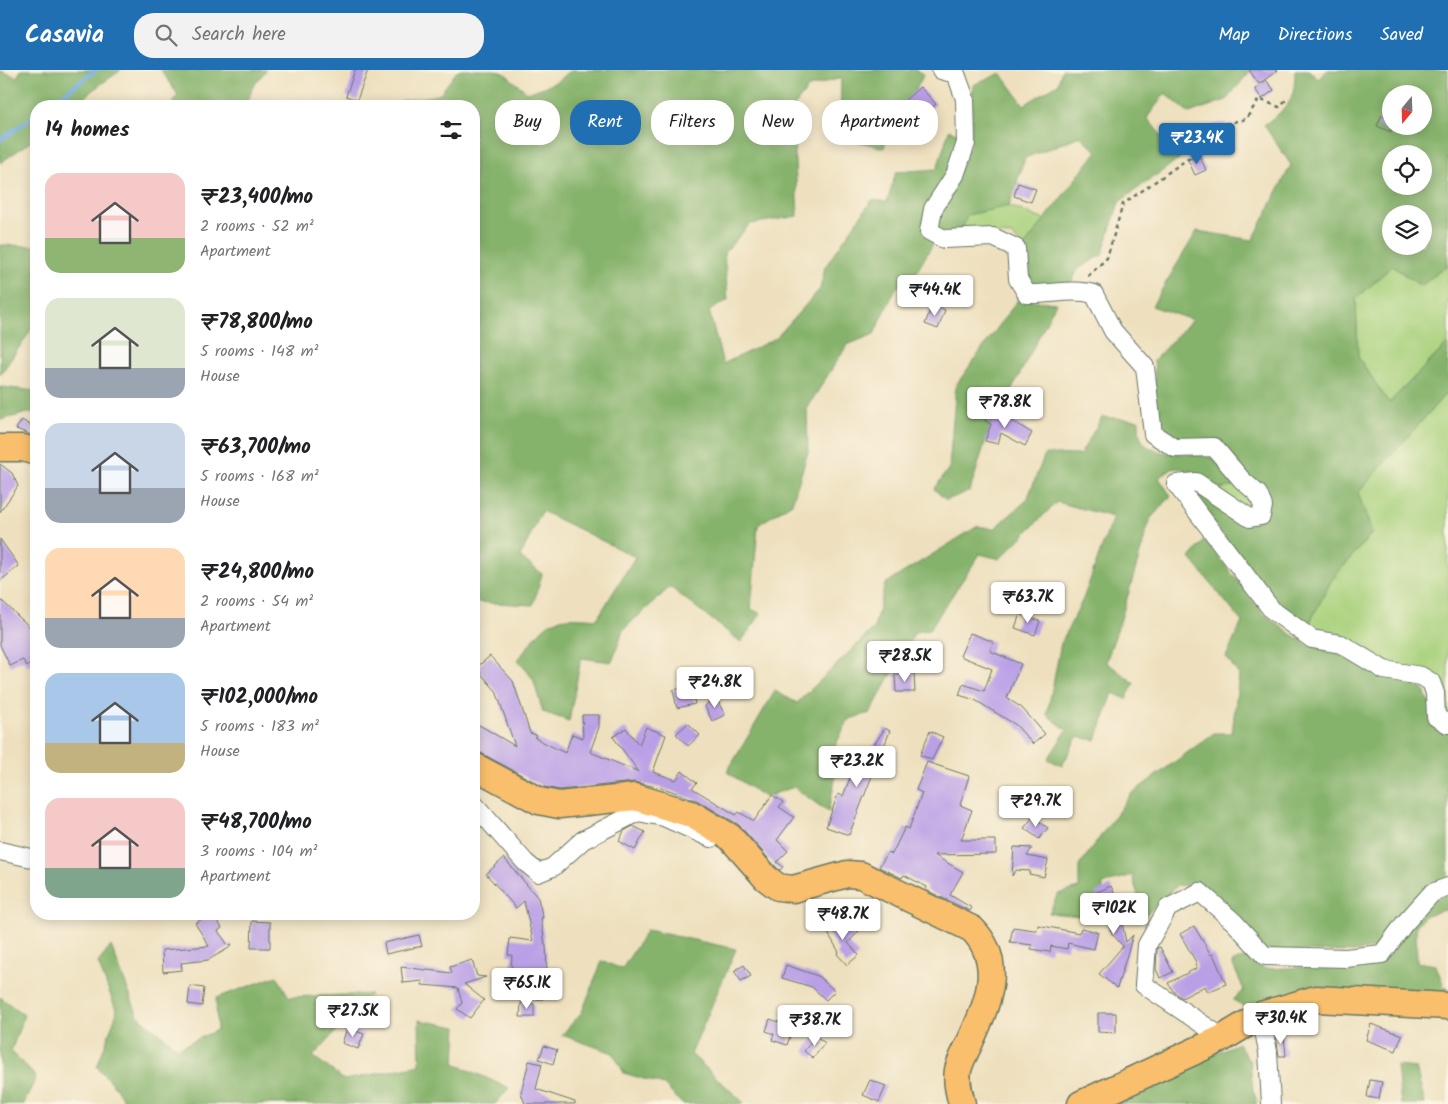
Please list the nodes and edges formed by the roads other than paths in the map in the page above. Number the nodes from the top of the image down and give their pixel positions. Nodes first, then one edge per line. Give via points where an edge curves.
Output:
1 (941, 70) edge
2 (0, 448) edge
3 (30, 450) edge
4 (1448, 724) edge
5 (480, 769) edge
6 (480, 811) edge
7 (742, 849) junction
8 (0, 851) edge
9 (30, 858) edge
10 (1448, 887) edge
11 (1448, 1006) edge
12 (1262, 1015) junction
13 (1223, 1038) junction
14 (962, 1104) edge
15 (1082, 1104) edge
16 (1271, 1104) edge

1 - 4 street via 956,74 965,99 966,143 955,175 933,209 929,231 944,239 993,237 1016,248 1018,279 1027,294 1050,295 1078,290 1094,294 1113,331 1145,367 1153,434 1174,448 1214,447 1258,494 1263,506 1261,516 1250,518 1196,482 1176,484 1272,610 1312,639 1341,644 1384,670 1421,676 1431,682 1436,717
2 - 3 main road
5 - 7 main road via 539,801 559,805 635,797 691,814 730,836
6 - 7 street via 538,873 553,867 583,840 638,812 664,817
7 - 14 main road via 766,878 778,887 794,889 847,874 861,875 972,929 982,940 989,953 991,976 985,1010 958,1069 957,1085
8 - 9 street
10 - 13 street via 1432,893 1382,954 1346,958 1265,956 1200,892 1168,908 1147,945 1144,985
11 - 12 main road via 1316,999
12 - 13 main road
12 - 16 street
13 - 15 main road

